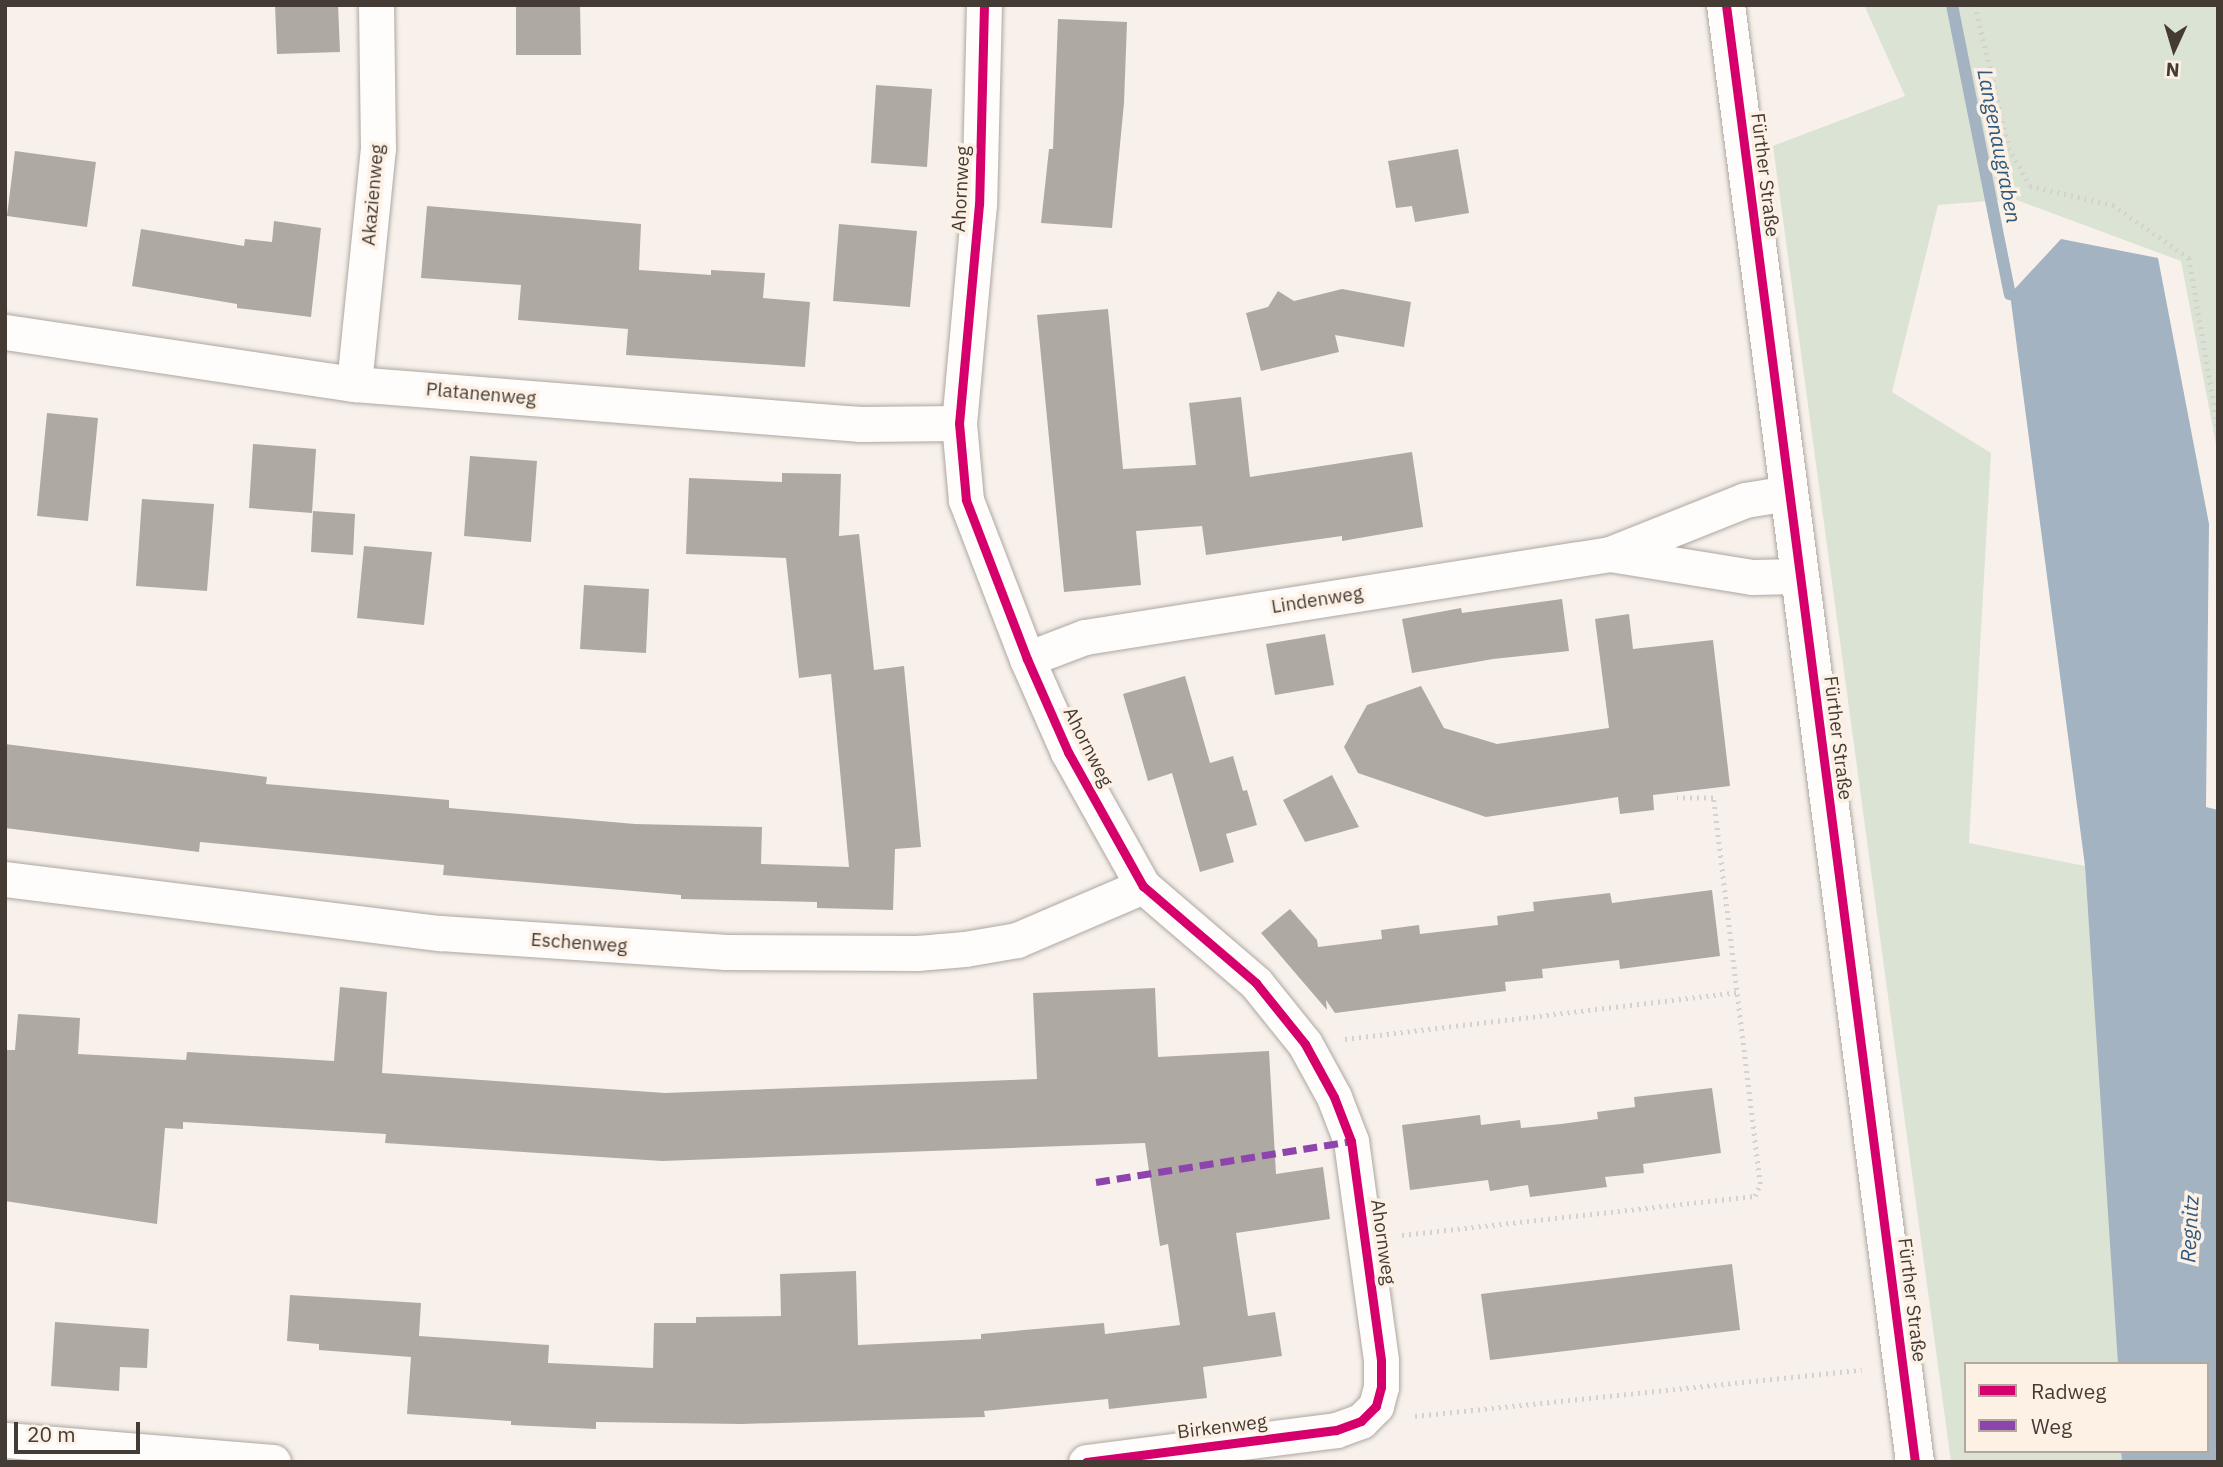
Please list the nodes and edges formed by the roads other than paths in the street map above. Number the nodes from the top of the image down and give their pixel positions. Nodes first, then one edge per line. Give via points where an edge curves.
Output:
1 (376, 5) edge
2 (984, 5) edge
3 (1727, 12) edge
4 (5, 332) edge
5 (354, 383) junction
6 (959, 423) junction
7 (1788, 493) junction
8 (1610, 554) junction
9 (1799, 576) junction
10 (1027, 659) junction
11 (5, 879) edge
12 (1143, 886) junction
13 (1361, 1421) joint
14 (5, 1440) edge
15 (273, 1462) edge
16 (1086, 1462) edge
17 (1915, 1462) edge

1 - 5 street, Akazienweg via 378,148
2 - 6 street, Ahornweg via 979,204
3 - 7 street, Fürther Straße
4 - 5 street, Platanenweg
5 - 6 street, Platanenweg via 860,425
6 - 10 street, Ahornweg via 966,500
7 - 8 street, Lindenweg via 1745,500
7 - 9 street, Fürther Straße
8 - 9 street, Lindenweg via 1752,577
8 - 10 street, Lindenweg via 1086,637
9 - 17 street, Fürther Straße
10 - 12 street, Ahornweg via 1068,752
11 - 12 street, Eschenweg via 440,933 737,952 965,949 1017,940
12 - 13 street, Ahornweg via 1256,983 1305,1044 1334,1097 1351,1141 1381,1361 1376,1406
13 - 16 street, Birkenweg via 1336,1430
14 - 15 street

